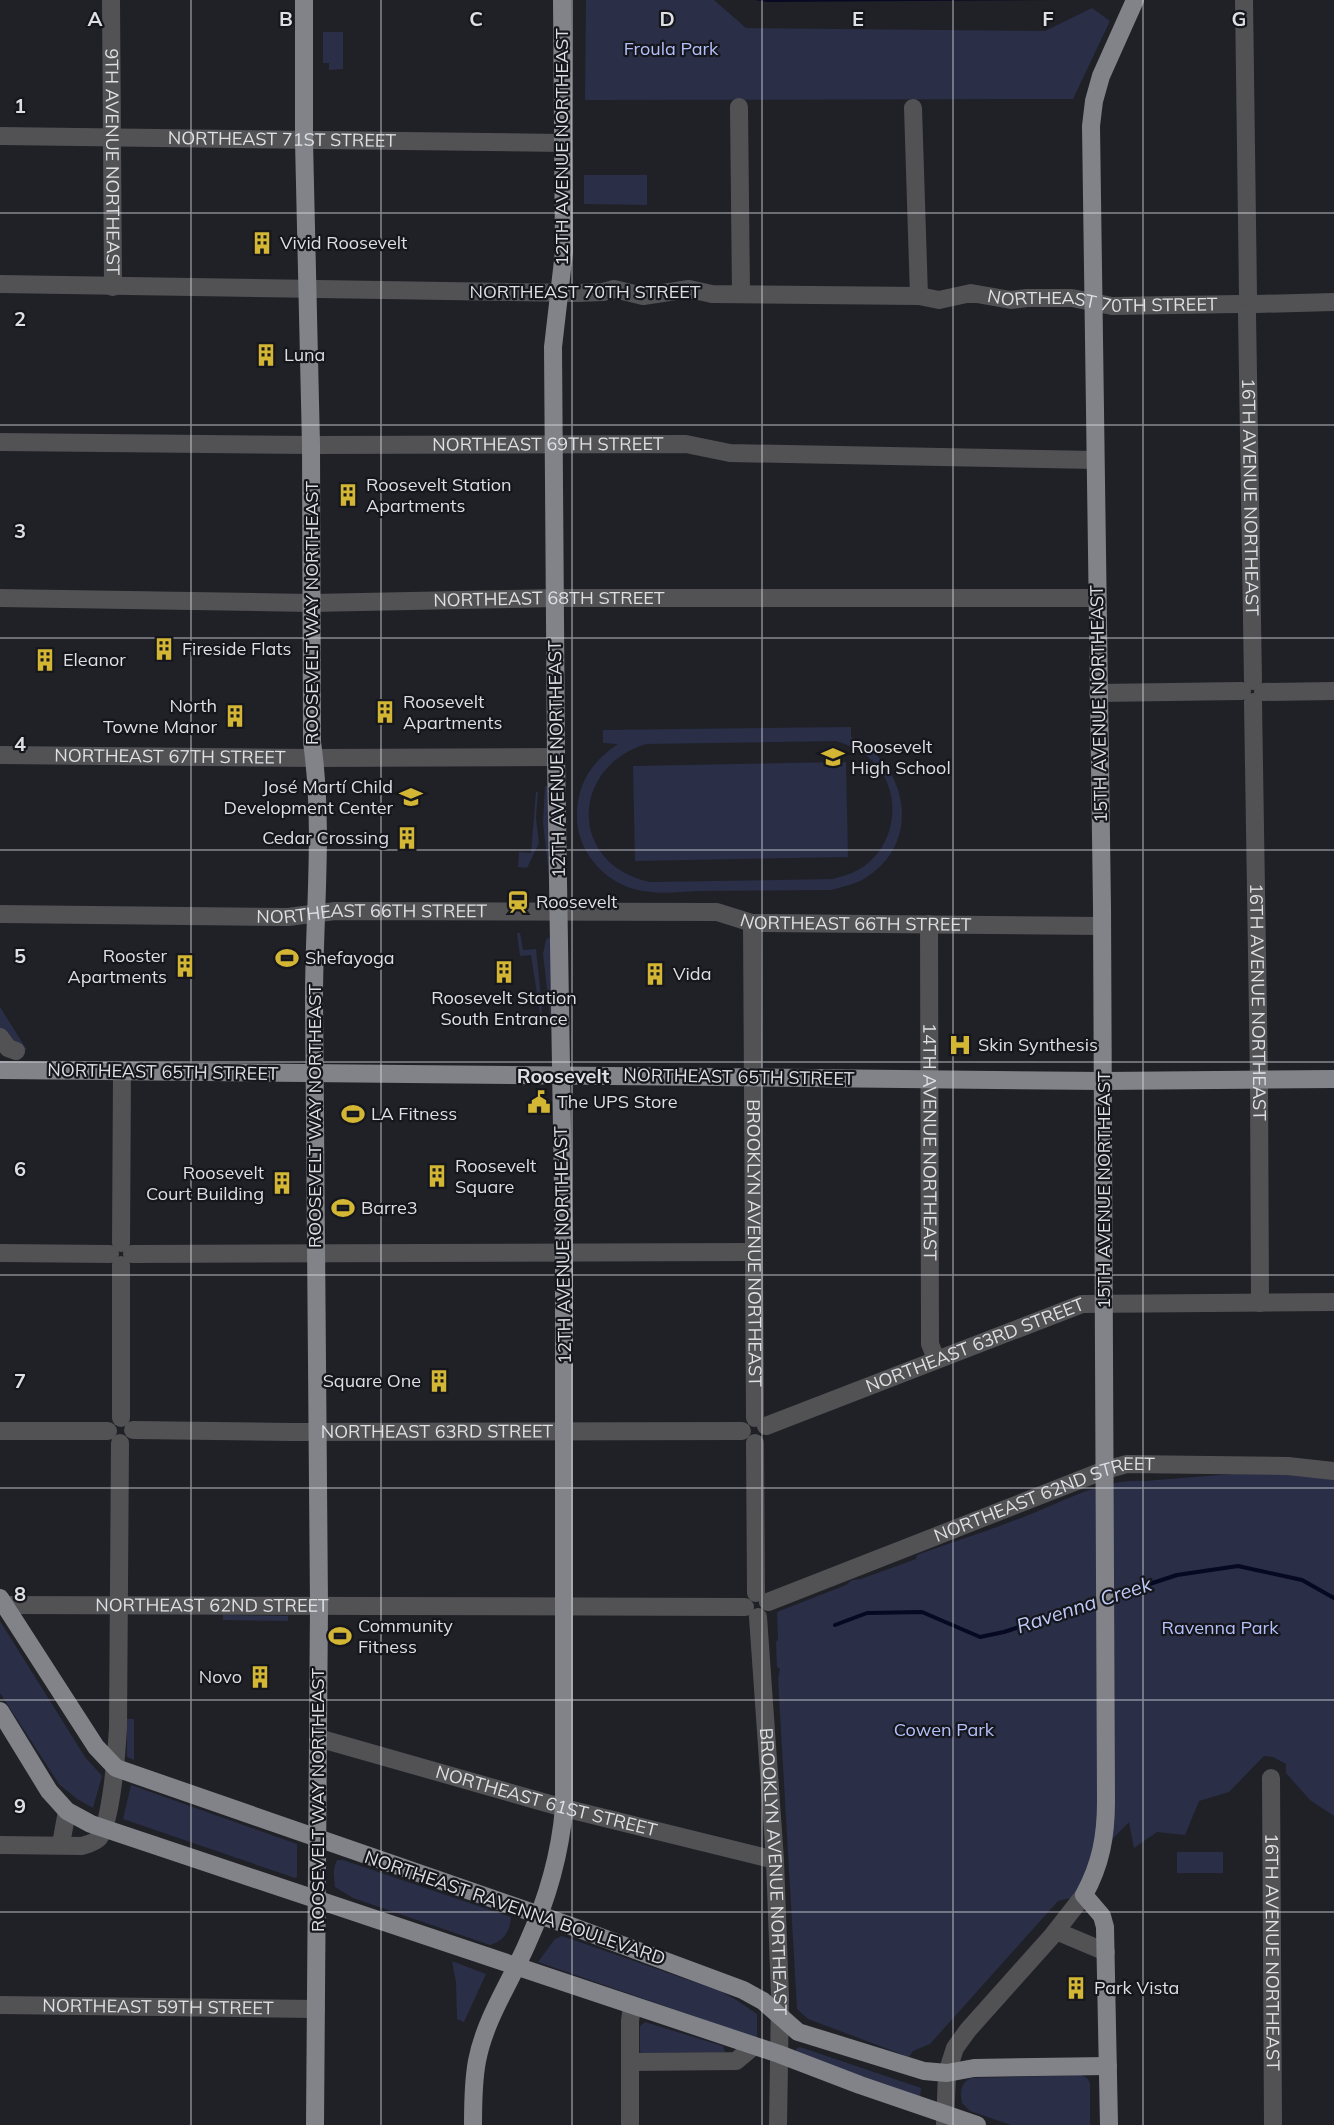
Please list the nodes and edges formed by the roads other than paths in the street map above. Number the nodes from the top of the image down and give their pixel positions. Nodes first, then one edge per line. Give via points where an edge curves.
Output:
1 (111, 0) edge
2 (304, 0) edge
3 (562, 0) edge
4 (1135, 0) edge
5 (1244, 0) edge
6 (739, 107) dead end
7 (914, 108) dead end
8 (0, 136) edge
9 (113, 139) junction
10 (304, 141) junction
11 (563, 143) junction
12 (0, 284) edge
13 (112, 287) junction
14 (308, 290) junction
15 (560, 292) junction
16 (741, 294) junction
17 (919, 296) junction
18 (1093, 301) junction
19 (1334, 302) edge
20 (1248, 304) junction
21 (0, 442) edge
22 (311, 445) junction
23 (554, 445) junction
24 (1095, 460) junction
25 (0, 598) edge
26 (555, 598) junction
27 (1097, 598) junction
28 (311, 603) junction
29 (1253, 691) junction
30 (1334, 691) edge
31 (1098, 693) junction
32 (0, 755) edge
33 (556, 757) junction
34 (314, 758) junction
35 (559, 911) junction
36 (0, 914) edge
37 (316, 914) junction
38 (752, 923) junction
39 (928, 924) junction
40 (1102, 926) junction
41 (0, 1037) edge
42 (16, 1051) dead end
43 (0, 1070) edge
44 (122, 1071) junction
45 (314, 1074) junction
46 (561, 1074) junction
47 (754, 1077) junction
48 (1334, 1079) edge
49 (929, 1080) junction
50 (1259, 1080) junction
51 (1103, 1081) junction
52 (753, 1252) junction
53 (0, 1253) edge
54 (564, 1253) junction
55 (121, 1254) junction
56 (316, 1254) junction
57 (1260, 1302) junction
58 (1334, 1302) edge
59 (1105, 1304) junction
60 (936, 1359) junction
61 (754, 1429) junction
62 (0, 1431) edge
63 (121, 1431) junction
64 (317, 1432) junction
65 (564, 1432) junction
66 (1105, 1470) junction
67 (1334, 1470) edge
68 (2, 1602) edge
69 (757, 1605) junction
70 (120, 1606) junction
71 (319, 1606) junction
72 (564, 1606) junction
73 (0, 1711) edge
74 (318, 1738) junction
75 (116, 1768) junction
76 (1271, 1778) dead end
77 (564, 1808) junction
78 (67, 1811) junction
79 (104, 1827) junction
80 (317, 1838) junction
81 (61, 1844) junction
82 (0, 1845) edge
83 (776, 1860) junction
84 (1084, 1895) junction
85 (317, 1898) junction
86 (539, 1916) junction
87 (1056, 1931) junction
88 (1106, 1952) junction
89 (516, 1966) junction
90 (0, 2005) edge
91 (632, 2006) junction
92 (316, 2009) junction
93 (780, 2015) junction
94 (754, 2046) junction
95 (779, 2054) junction
96 (630, 2062) junction
97 (1108, 2066) junction
98 (947, 2073) junction
99 (945, 2120) edge
100 (315, 2125) edge
101 (473, 2125) edge
102 (630, 2125) edge
103 (778, 2125) edge
104 (977, 2125) edge
105 (1109, 2125) edge
106 (1273, 2125) edge

1 - 9 street, 9TH AVENUE NORTHEAST
2 - 10 main road, ROOSEVELT WAY NORTHEAST
3 - 11 main road, 12TH AVENUE NORTHEAST
4 - 18 main road, 15TH AVENUE NORTHEAST via 1104,70 1090,126
5 - 20 street, 16TH AVENUE NORTHEAST
6 - 16 street
7 - 17 street
8 - 9 street, NORTHEAST 71ST STREET
9 - 10 street, NORTHEAST 71ST STREET
9 - 13 street, 9TH AVENUE NORTHEAST
10 - 11 street, NORTHEAST 71ST STREET
10 - 14 main road, ROOSEVELT WAY NORTHEAST
11 - 15 main road, 12TH AVENUE NORTHEAST via 564,252
12 - 13 street, NORTHEAST 70TH STREET
13 - 14 street, NORTHEAST 70TH STREET
14 - 15 street, NORTHEAST 70TH STREET
14 - 22 main road, ROOSEVELT WAY NORTHEAST
15 - 16 street, NORTHEAST 70TH STREET via 614,289 643,296 689,289
15 - 23 main road, 12TH AVENUE NORTHEAST via 553,347
16 - 17 street, NORTHEAST 70TH STREET
17 - 18 street, NORTHEAST 70TH STREET via 939,300 971,293 1011,300
18 - 20 street, NORTHEAST 70TH STREET via 1112,306
18 - 24 main road, 15TH AVENUE NORTHEAST
19 - 20 street, NORTHEAST 70TH STREET
20 - 29 street, 16TH AVENUE NORTHEAST
21 - 22 street, NORTHEAST 69TH STREET
22 - 23 street, NORTHEAST 69TH STREET
22 - 28 main road, ROOSEVELT WAY NORTHEAST
23 - 24 street, NORTHEAST 69TH STREET via 686,444 730,453
23 - 26 main road, 12TH AVENUE NORTHEAST
24 - 27 main road, 15TH AVENUE NORTHEAST
25 - 28 street, NORTHEAST 68TH STREET
26 - 27 street, NORTHEAST 68TH STREET
26 - 28 street, NORTHEAST 68TH STREET
26 - 33 main road, 12TH AVENUE NORTHEAST
27 - 31 main road, 15TH AVENUE NORTHEAST
28 - 34 main road, ROOSEVELT WAY NORTHEAST
29 - 30 street
29 - 31 street
29 - 50 street, 16TH AVENUE NORTHEAST
31 - 40 main road, 15TH AVENUE NORTHEAST
32 - 34 street, NORTHEAST 67TH STREET
33 - 34 street, NORTHEAST 67TH STREET
33 - 35 main road, 12TH AVENUE NORTHEAST
34 - 37 main road, ROOSEVELT WAY NORTHEAST
35 - 37 street, NORTHEAST 66TH STREET
35 - 38 street, NORTHEAST 66TH STREET via 717,912
35 - 46 main road, 12TH AVENUE NORTHEAST
36 - 37 street, NORTHEAST 66TH STREET
37 - 45 main road, ROOSEVELT WAY NORTHEAST
38 - 39 street, NORTHEAST 66TH STREET
38 - 47 street, BROOKLYN AVENUE NORTHEAST
39 - 40 street, NORTHEAST 66TH STREET
39 - 49 street, 14TH AVENUE NORTHEAST
40 - 51 main road, 15TH AVENUE NORTHEAST
41 - 42 street via 8,1048
43 - 44 main road, NORTHEAST 65TH STREET
44 - 45 main road, NORTHEAST 65TH STREET
44 - 55 street
45 - 46 main road, NORTHEAST 65TH STREET
45 - 56 main road, ROOSEVELT WAY NORTHEAST
46 - 47 main road, NORTHEAST 65TH STREET
46 - 54 main road, 12TH AVENUE NORTHEAST
47 - 49 main road, NORTHEAST 65TH STREET
47 - 52 street, BROOKLYN AVENUE NORTHEAST
48 - 50 main road, NORTHEAST 65TH STREET
49 - 51 main road, NORTHEAST 65TH STREET
49 - 60 street, 14TH AVENUE NORTHEAST via 930,1344
50 - 51 main road, NORTHEAST 65TH STREET
50 - 57 street, 16TH AVENUE NORTHEAST
51 - 59 main road, 15TH AVENUE NORTHEAST
52 - 54 street
52 - 61 street, BROOKLYN AVENUE NORTHEAST
53 - 55 street
54 - 56 street
54 - 65 main road, 12TH AVENUE NORTHEAST
55 - 56 street
55 - 63 street
56 - 64 main road, ROOSEVELT WAY NORTHEAST
57 - 58 street, NORTHEAST 63RD STREET
57 - 59 street, NORTHEAST 63RD STREET
59 - 60 street, NORTHEAST 63RD STREET via 1082,1304
59 - 66 main road, 15TH AVENUE NORTHEAST
60 - 61 street, NORTHEAST 63RD STREET
61 - 65 street, NORTHEAST 63RD STREET
61 - 69 street, BROOKLYN AVENUE NORTHEAST
62 - 63 street, NORTHEAST 63RD STREET
63 - 64 street, NORTHEAST 63RD STREET
63 - 70 street
64 - 65 street, NORTHEAST 63RD STREET
64 - 71 main road, ROOSEVELT WAY NORTHEAST
65 - 72 main road, 12TH AVENUE NORTHEAST
66 - 67 street, NORTHEAST 62ND STREET via 1138,1464
66 - 69 street, NORTHEAST 62ND STREET
66 - 84 main road, 15TH AVENUE NORTHEAST via 1106,1801 1103,1849
68 - 70 street, NORTHEAST 62ND STREET
68 - 75 main road, NORTHEAST RAVENNA BOULEVARD via 96,1747
69 - 72 street, NORTHEAST 62ND STREET
69 - 83 street, BROOKLYN AVENUE NORTHEAST
70 - 71 street, NORTHEAST 62ND STREET
70 - 75 street
71 - 72 street, NORTHEAST 62ND STREET
71 - 74 main road, ROOSEVELT WAY NORTHEAST
72 - 77 main road, 12TH AVENUE NORTHEAST
73 - 78 main road via 49,1791
74 - 77 street, NORTHEAST 61ST STREET
74 - 80 main road, ROOSEVELT WAY NORTHEAST
75 - 79 street
75 - 80 main road, NORTHEAST RAVENNA BOULEVARD
76 - 106 street, 16TH AVENUE NORTHEAST
77 - 83 street, NORTHEAST 61ST STREET
77 - 86 main road, 12TH AVENUE NORTHEAST via 555,1869
78 - 79 main road
78 - 81 street
79 - 81 street via 92,1843 72,1847
79 - 85 main road
80 - 85 main road, ROOSEVELT WAY NORTHEAST
80 - 86 main road, NORTHEAST RAVENNA BOULEVARD
81 - 82 street
83 - 93 street, BROOKLYN AVENUE NORTHEAST
84 - 87 street
84 - 88 main road via 1102,1916
85 - 89 main road
85 - 92 main road, ROOSEVELT WAY NORTHEAST
86 - 89 main road, 12TH AVENUE NORTHEAST
86 - 93 main road, NORTHEAST RAVENNA BOULEVARD via 743,1990
87 - 88 street
87 - 98 street via 968,2030 955,2048
88 - 97 main road
89 - 91 main road
89 - 101 main road, 12TH AVENUE NORTHEAST via 495,2007 477,2059
90 - 92 street, NORTHEAST 59TH STREET
91 - 94 main road
91 - 96 street
92 - 100 main road, ROOSEVELT WAY NORTHEAST
93 - 95 street, BROOKLYN AVENUE NORTHEAST
93 - 98 main road, NORTHEAST RAVENNA BOULEVARD via 793,2030 814,2038 911,2068
94 - 95 main road
94 - 96 street via 736,2061
95 - 99 main road
95 - 103 street, BROOKLYN AVENUE NORTHEAST
96 - 102 street
97 - 98 main road, NORTHEAST RAVENNA BOULEVARD via 974,2068
97 - 105 main road
98 - 99 street
99 - 104 main road

